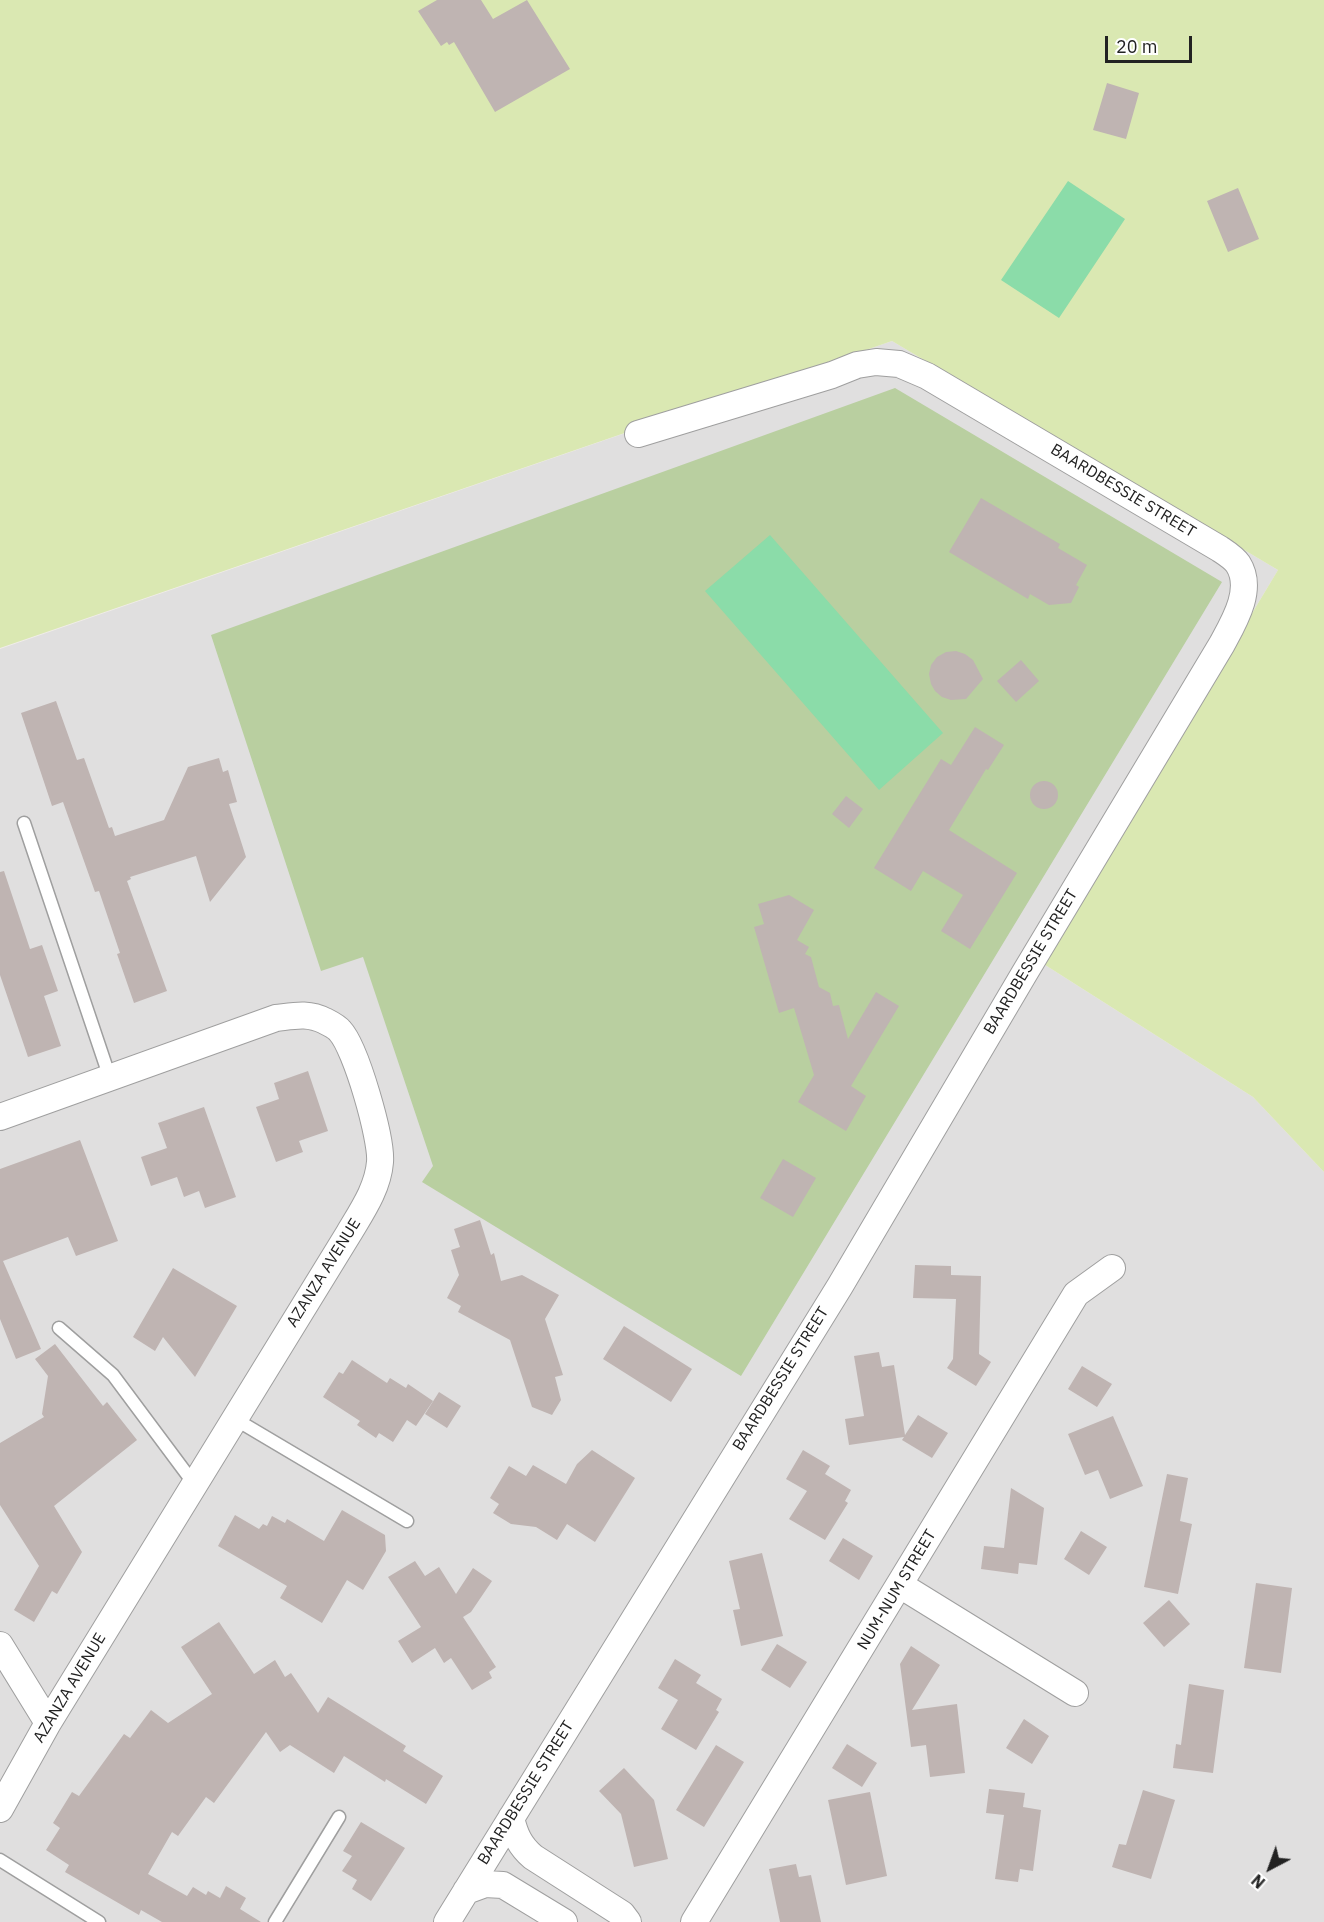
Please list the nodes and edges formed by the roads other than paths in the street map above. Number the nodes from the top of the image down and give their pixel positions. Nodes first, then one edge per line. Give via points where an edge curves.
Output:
1 (638, 434) dead end
2 (24, 823) dead end
3 (110, 1078) junction
4 (0, 1117) edge
5 (1112, 1268) dead end
6 (59, 1328) dead end
7 (235, 1419) junction
8 (195, 1485) junction
9 (407, 1521) dead end
10 (900, 1585) junction
11 (0, 1645) edge
12 (1075, 1693) dead end
13 (48, 1723) junction
14 (0, 1809) edge
15 (339, 1817) dead end
16 (511, 1818) junction
17 (0, 1860) edge
18 (466, 1891) junction
19 (99, 1922) edge
20 (274, 1922) edge
21 (447, 1922) edge
22 (564, 1922) edge
23 (628, 1922) edge
24 (694, 1922) edge

1 - 16 street, BAARDBESSIE STREET via 857,365 899,364 955,391 1220,549 1238,563 1244,577 1242,599 1222,644 840,1286
2 - 3 lane
3 - 4 street, AZANZA AVENUE
3 - 7 street, AZANZA AVENUE via 276,1018 306,1014 325,1020 340,1031 366,1090 380,1148 378,1175 370,1197
5 - 10 street, NUM-NUM STREET via 1077,1294
6 - 8 lane via 113,1375
7 - 8 street, AZANZA AVENUE
7 - 9 lane
8 - 13 street, AZANZA AVENUE
10 - 12 street
10 - 24 street, NUM-NUM STREET
11 - 13 street
13 - 14 street, AZANZA AVENUE
15 - 20 lane
16 - 18 street, BAARDBESSIE STREET
16 - 23 street via 522,1848 622,1914
17 - 19 lane
18 - 21 street, BAARDBESSIE STREET
18 - 22 street via 485,1884 503,1885

